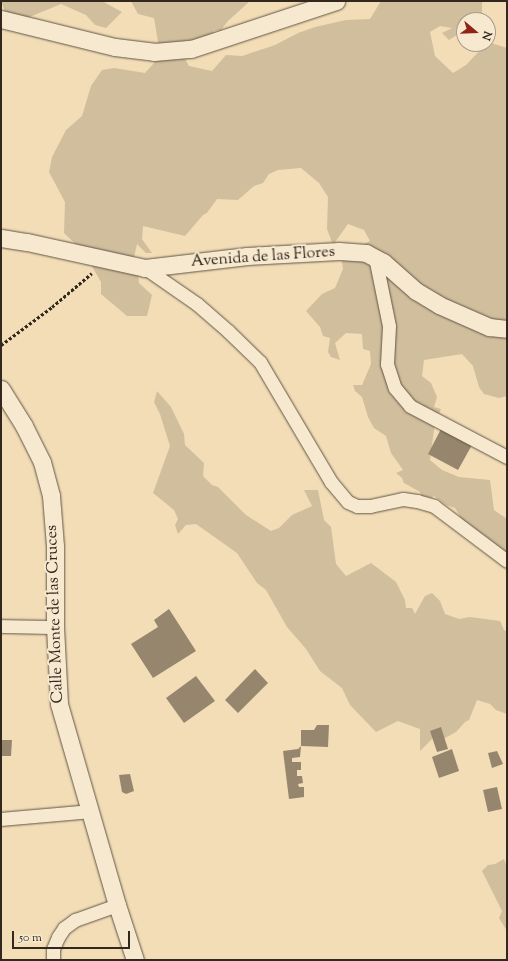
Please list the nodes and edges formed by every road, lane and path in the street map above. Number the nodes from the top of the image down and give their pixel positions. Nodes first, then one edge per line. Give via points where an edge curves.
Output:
1 (336, 1) edge
2 (1, 19) edge
3 (1, 238) edge
4 (375, 257) junction
5 (107, 260) junction
6 (145, 268) junction
7 (507, 329) edge
8 (1, 345) edge
9 (1, 389) edge
10 (507, 457) edge
11 (507, 561) edge
12 (1, 626) edge
13 (54, 627) junction
14 (91, 811) junction
15 (1, 819) edge
16 (117, 905) junction
17 (53, 960) edge
18 (135, 960) edge

1 - 2 street via 191,49 154,52 115,48
3 - 5 street, Avenida de las Flores
4 - 6 street, Avenida de las Flores via 352,252 304,252
4 - 7 street, Avenida de las Flores via 416,291 439,305 489,327
4 - 10 street via 389,326 387,364 395,388 416,410
5 - 6 street, Avenida de las Flores
5 - 8 path
6 - 11 street via 197,304 260,362 331,482 348,502 357,506 370,506 403,499 434,506
9 - 13 street, Calle Monte de las Cruces via 42,462 51,496 55,546
12 - 13 street
13 - 14 street, Calle Monte de las Cruces via 58,704
14 - 15 street
14 - 16 street, Calle Monte de las Cruces
16 - 17 street via 75,920 64,928 53,949
16 - 18 street, Calle Monte de las Cruces

